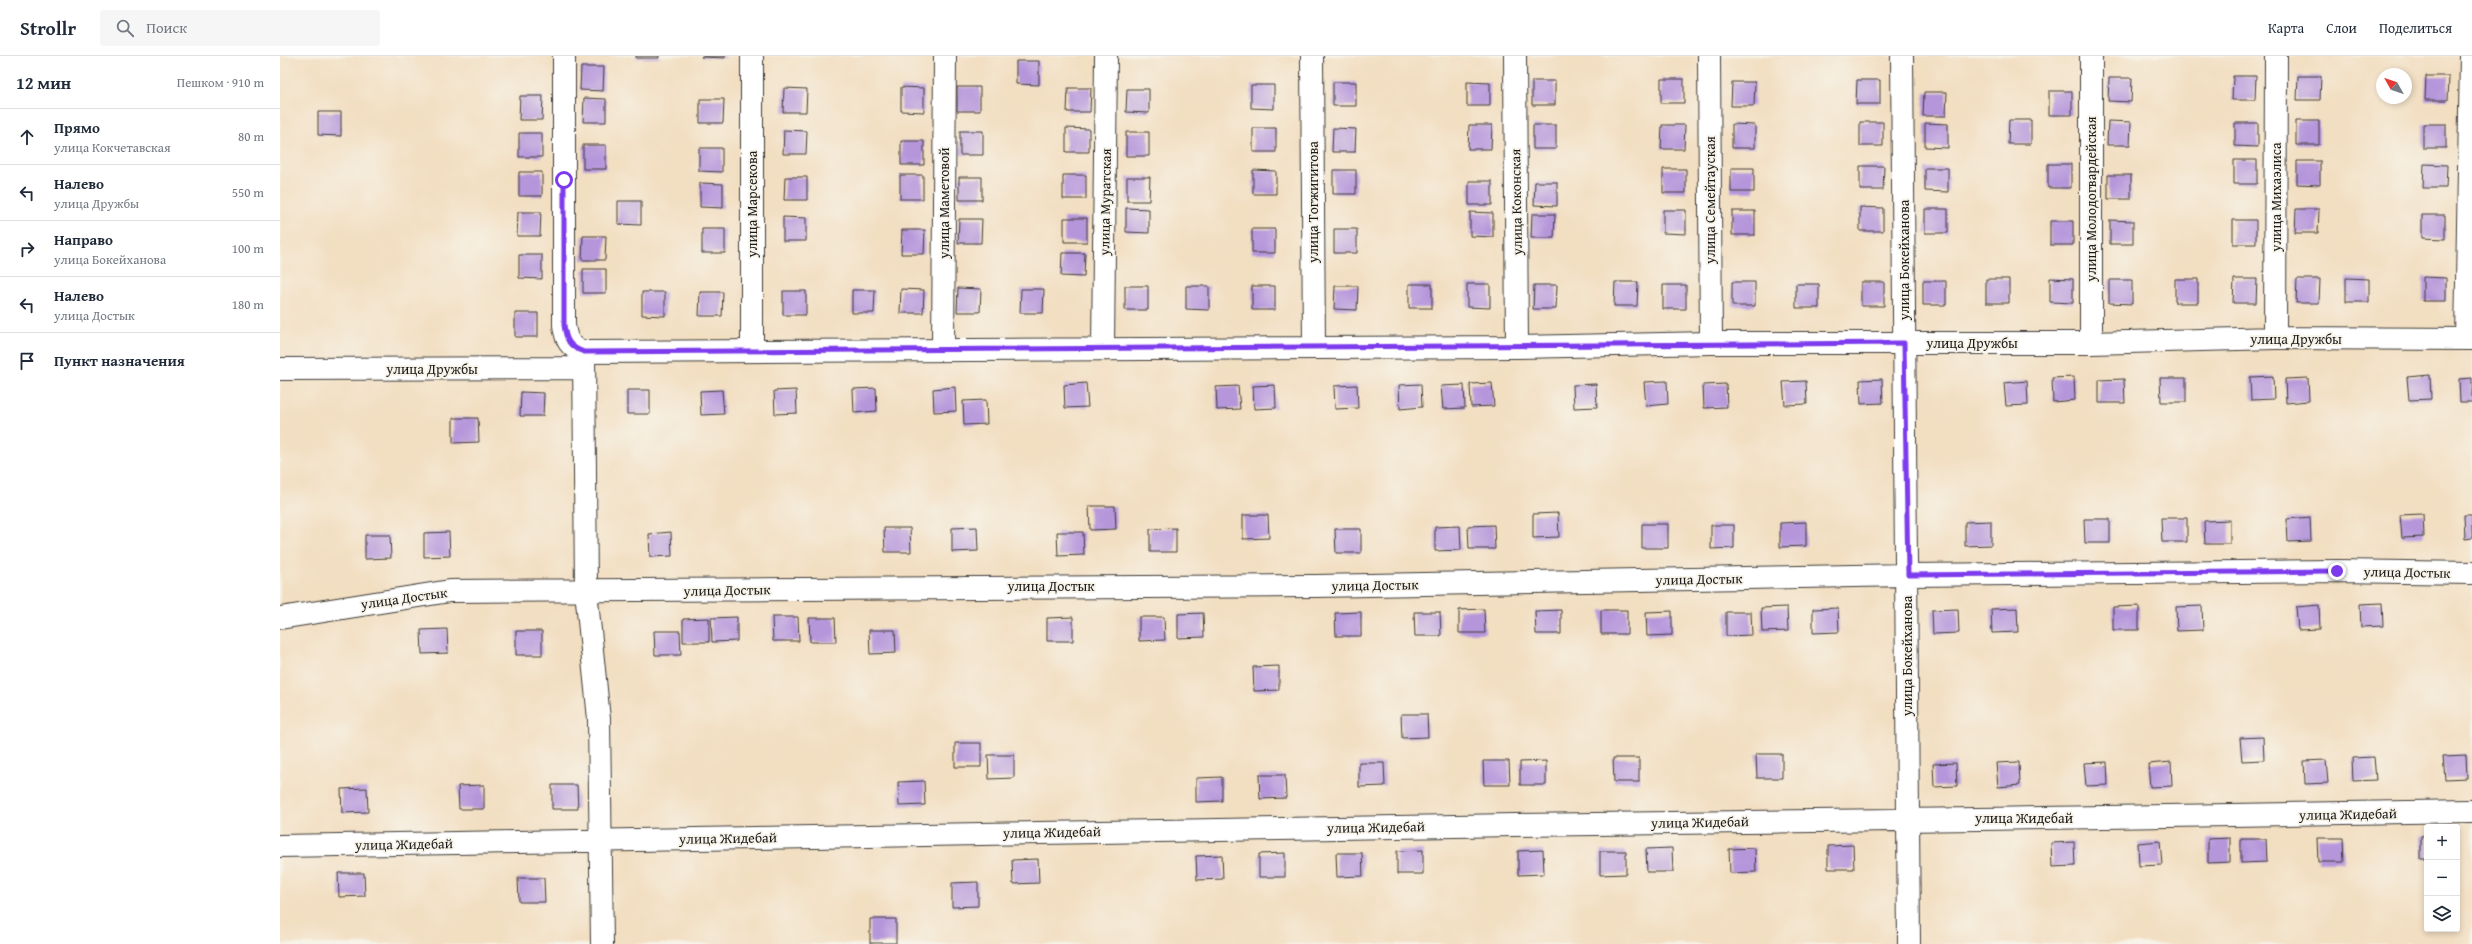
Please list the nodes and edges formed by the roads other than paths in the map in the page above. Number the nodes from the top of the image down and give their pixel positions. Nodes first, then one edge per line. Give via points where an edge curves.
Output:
1 (564, 56) edge
2 (752, 56) edge
3 (945, 56) edge
4 (1106, 56) edge
5 (1312, 56) edge
6 (1514, 56) edge
7 (1709, 56) edge
8 (1902, 56) edge
9 (2091, 56) edge
10 (2276, 56) edge
11 (2472, 56) edge
12 (2276, 338) junction
13 (2469, 339) edge
14 (2092, 342) junction
15 (1711, 343) junction
16 (1904, 343) junction
17 (1517, 347) junction
18 (1103, 348) junction
19 (1314, 348) junction
20 (943, 350) junction
21 (752, 351) junction
22 (583, 360) junction
23 (280, 369) edge
24 (2472, 573) edge
25 (1908, 575) junction
26 (586, 591) junction
27 (280, 618) edge
28 (2472, 811) edge
29 (1907, 819) junction
30 (600, 841) junction
31 (280, 846) edge
32 (602, 944) edge
33 (1909, 944) edge

1 - 22 street via 564,325 566,340
2 - 21 street, улица Марсекова
3 - 20 street, улица Маметовой
4 - 18 street, улица Муратская
5 - 19 street, улица Тогжигитова
6 - 17 street, улица Коконская
7 - 15 street, улица Семейтауская
8 - 16 street, улица Бокейханова
9 - 14 street, улица Молодогвардейская
10 - 12 street, улица Михаэлиса
11 - 13 street
12 - 13 street, улица Дружбы
12 - 14 street, улица Дружбы
14 - 16 street, улица Дружбы
15 - 16 street, улица Дружбы
15 - 17 street, улица Дружбы
16 - 25 street, улица Бокейханова
17 - 19 street, улица Дружбы
18 - 19 street, улица Дружбы
18 - 20 street, улица Дружбы
20 - 21 street, улица Дружбы
21 - 22 street, улица Дружбы
22 - 23 street, улица Дружбы
22 - 26 street
24 - 25 street, улица Достык via 2337,571
25 - 26 street, улица Достык via 1316,586 1002,586
25 - 29 street, улица Бокейханова
26 - 27 street, улица Достык via 450,591
26 - 30 street via 599,719
28 - 29 street, улица Жидебай via 2226,817
29 - 30 street, улица Жидебай
29 - 33 street, улица Бокейханова
30 - 31 street, улица Жидебай
30 - 32 street

